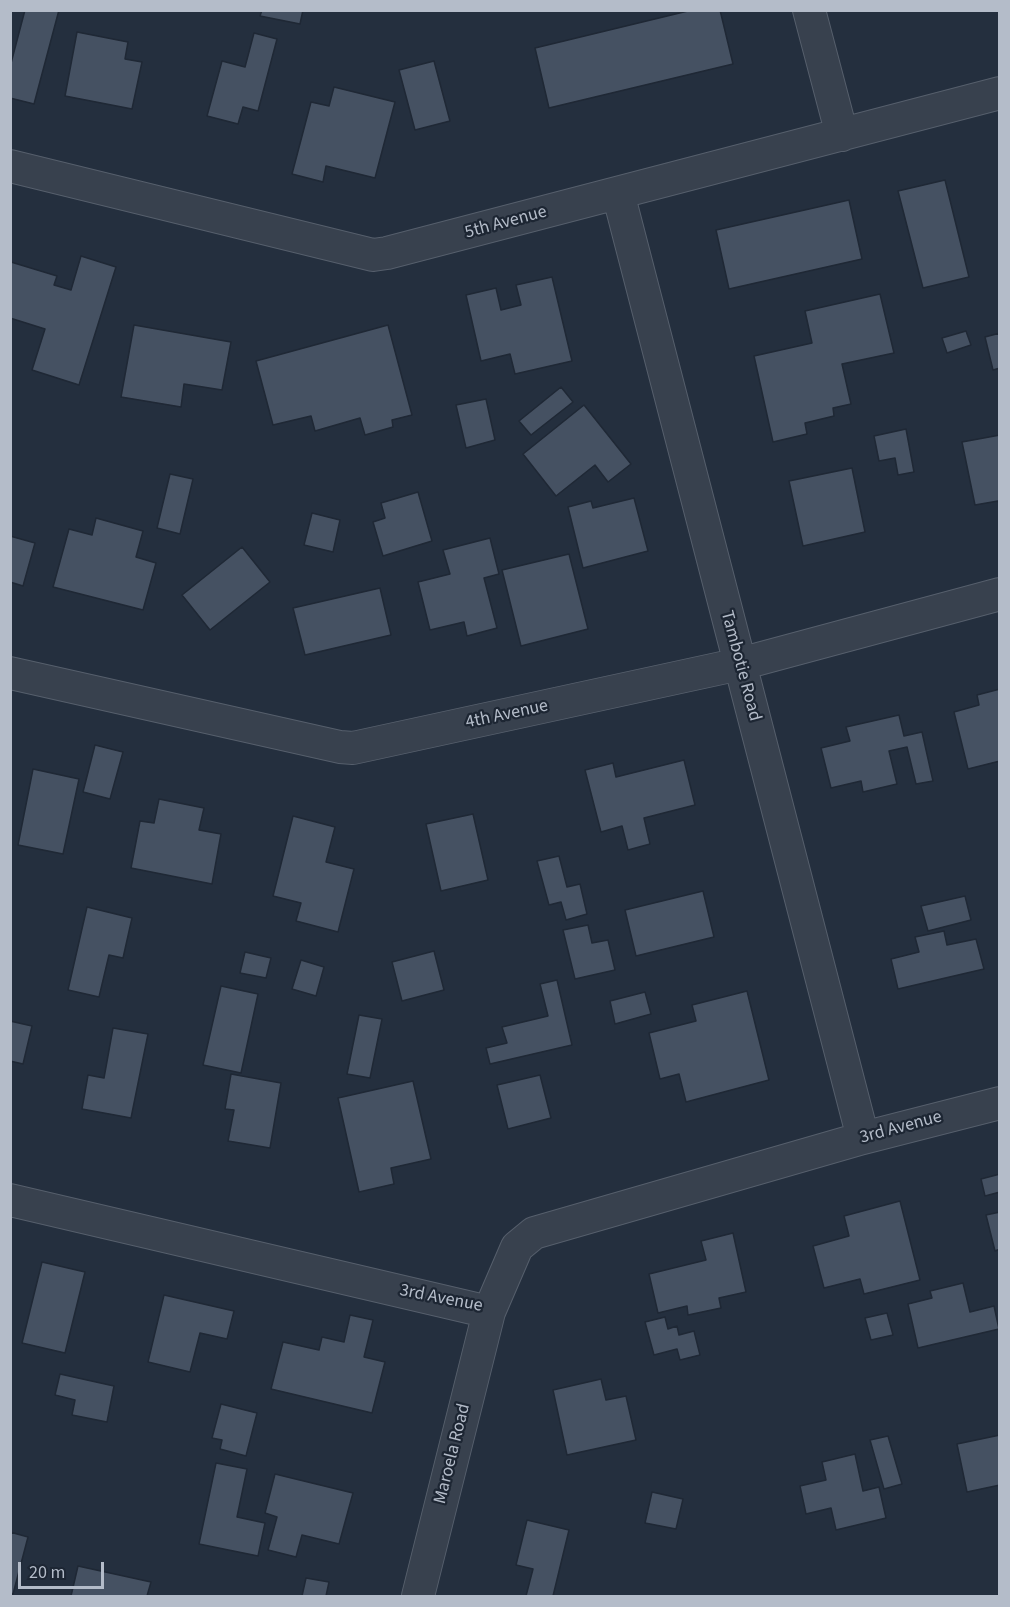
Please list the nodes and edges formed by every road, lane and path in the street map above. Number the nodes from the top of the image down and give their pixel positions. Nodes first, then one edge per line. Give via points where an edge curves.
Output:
1 (809, 10) edge
2 (999, 93) edge
3 (842, 135) junction
4 (10, 166) edge
5 (618, 193) junction
6 (999, 594) edge
7 (740, 664) junction
8 (10, 673) edge
9 (999, 1103) edge
10 (863, 1138) junction
11 (10, 1200) edge
12 (489, 1312) junction
13 (418, 1596) edge

1 - 3 street
2 - 3 street, 5th Avenue
3 - 5 street, 5th Avenue
4 - 5 street, 5th Avenue via 374,255
5 - 7 street, Tambotie Road
6 - 7 street, 4th Avenue
7 - 8 street, 4th Avenue via 353,748
7 - 10 street, Tambotie Road
9 - 10 street, 3rd Avenue
10 - 12 street, 3rd Avenue via 534,1233 517,1247
11 - 12 street, 3rd Avenue
12 - 13 street, Maroela Road

